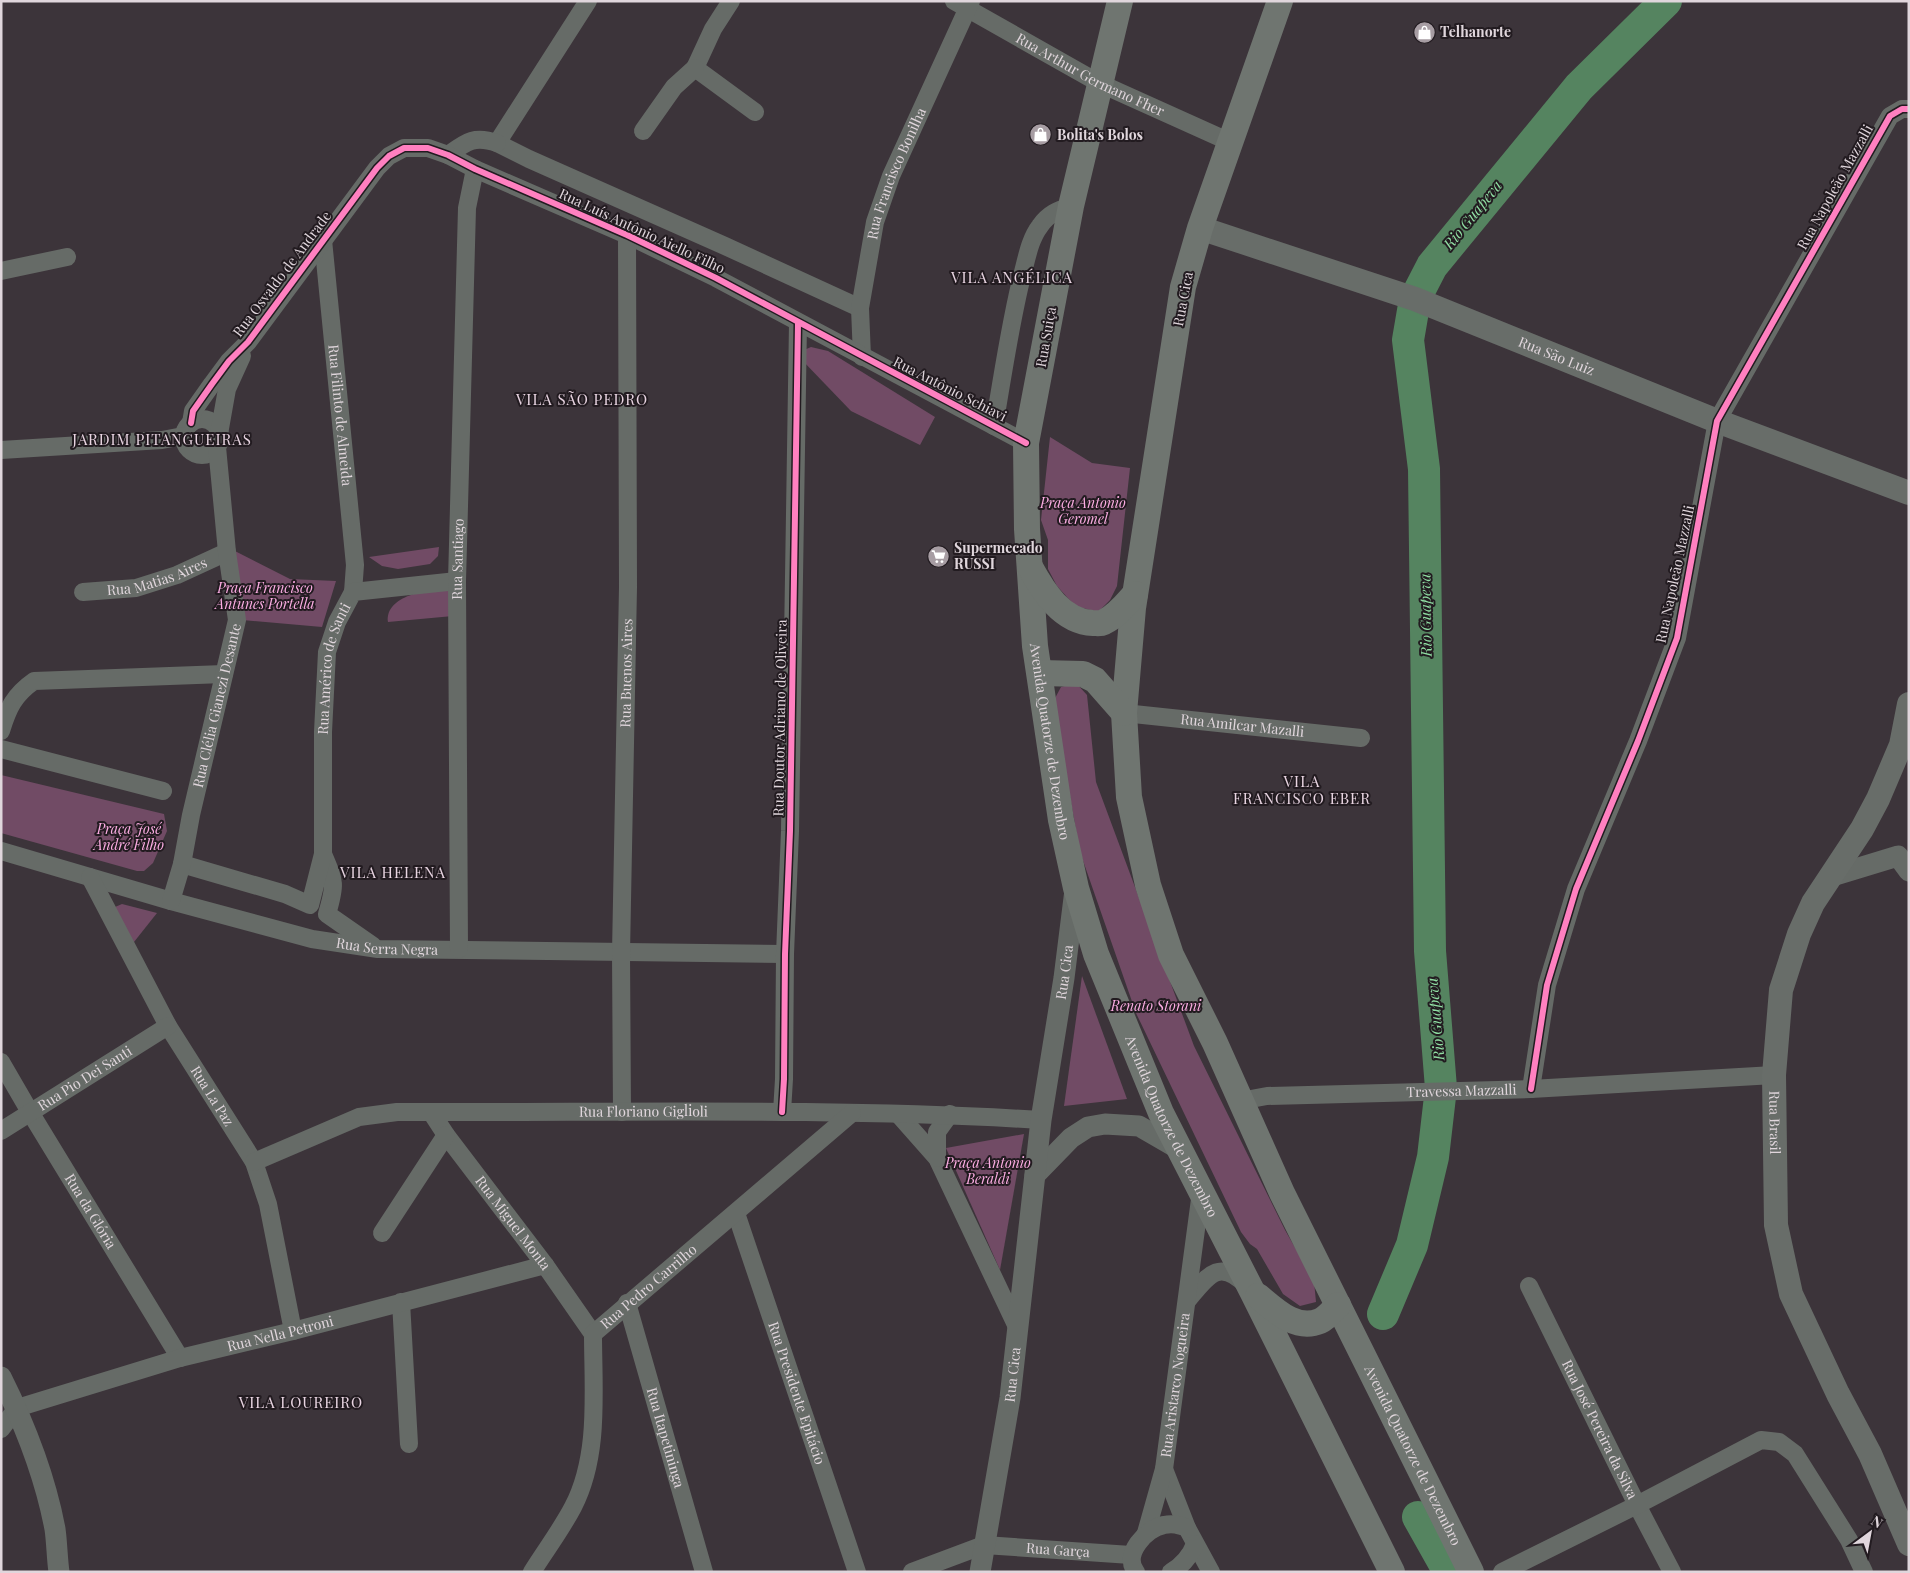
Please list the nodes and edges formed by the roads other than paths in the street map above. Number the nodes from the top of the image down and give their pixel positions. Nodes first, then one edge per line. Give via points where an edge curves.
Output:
1 (588, 1) edge
2 (731, 1) edge
3 (1120, 1) edge
4 (1280, 1) edge
5 (964, 4) edge
6 (695, 68) junction
7 (1099, 84) junction
8 (1909, 109) edge
9 (755, 112) dead end
10 (643, 131) dead end
11 (1230, 142) junction
12 (497, 143) junction
13 (404, 148) joint
14 (448, 155) junction
15 (475, 169) junction
16 (1071, 206) junction
17 (1200, 228) junction
18 (627, 235) junction
19 (323, 240) junction
20 (68, 257) dead end
21 (1, 271) edge
22 (860, 308) junction
23 (798, 323) junction
24 (248, 342) junction
25 (862, 357) junction
26 (1718, 421) junction
27 (994, 426) junction
28 (187, 429) junction
29 (218, 441) junction
30 (1026, 443) junction
31 (1, 450) edge
32 (1909, 493) edge
33 (227, 552) junction
34 (1030, 578) junction
35 (457, 581) junction
36 (84, 592) dead end
37 (353, 592) junction
38 (1134, 601) junction
39 (1040, 673) junction
40 (224, 674) junction
41 (1909, 704) edge
42 (1124, 713) junction
43 (1, 731) edge
44 (1362, 738) dead end
45 (1, 749) edge
46 (163, 791) dead end
47 (1, 851) edge
48 (323, 854) junction
49 (1905, 859) edge
50 (182, 864) junction
51 (90, 877) junction
52 (1829, 877) junction
53 (1076, 888) junction
54 (171, 901) junction
55 (310, 905) junction
56 (328, 914) junction
57 (312, 939) junction
58 (459, 949) junction
59 (378, 950) junction
60 (621, 953) junction
61 (785, 954) junction
62 (168, 1026) junction
63 (1, 1062) edge
64 (1774, 1075) junction
65 (1531, 1090) junction
66 (1240, 1101) junction
67 (30, 1112) junction
68 (431, 1112) junction
69 (622, 1112) junction
70 (782, 1112) junction
71 (852, 1113) junction
72 (950, 1114) junction
73 (899, 1115) junction
74 (1041, 1120) junction
75 (1, 1131) edge
76 (446, 1136) junction
77 (1178, 1148) junction
78 (936, 1158) junction
79 (254, 1162) junction
80 (1036, 1175) junction
81 (1202, 1191) junction
82 (736, 1213) junction
83 (382, 1233) dead end
84 (546, 1265) junction
85 (1529, 1286) dead end
86 (1252, 1291) junction
87 (1187, 1301) junction
88 (401, 1302) junction
89 (627, 1303) junction
90 (1338, 1305) junction
91 (1017, 1327) junction
92 (293, 1331) junction
93 (593, 1334) junction
94 (180, 1358) junction
95 (1, 1377) edge
96 (17, 1408) junction
97 (1, 1429) edge
98 (410, 1444) dead end
99 (1164, 1468) junction
100 (1637, 1505) junction
101 (1187, 1528) junction
102 (1146, 1533) junction
103 (1195, 1544) junction
104 (1909, 1544) edge
105 (984, 1545) junction
106 (1134, 1563) edge
107 (1181, 1570) edge
108 (59, 1572) edge
109 (532, 1572) edge
110 (704, 1572) edge
111 (857, 1572) edge
112 (912, 1572) edge
113 (980, 1572) edge
114 (1211, 1572) edge
115 (1392, 1572) edge
116 (1471, 1572) edge
117 (1502, 1572) edge
118 (1672, 1572) edge
119 (1864, 1572) edge

1 - 12 street
2 - 6 street via 713,29
3 - 7 main road, Rua Suiça
4 - 11 main road, Rua Cica
5 - 7 street, Rua Arthur Germano Fher
5 - 22 street, Rua Francisco Bonilha via 875,222
6 - 9 street
6 - 10 street via 668,94
7 - 11 street, Rua Arthur Germano Fher
7 - 16 main road, Rua Suiça
8 - 26 street, Rua Napoleão Mazzalli via 1890,116
11 - 17 main road, Rua Cica
12 - 14 street via 471,140
12 - 22 street
13 - 14 street, Rua Luís Antônio Aiello Filho via 428,148
13 - 19 street, Rua Osvaldo de Andrade via 377,168
14 - 15 street, Rua Luís Antônio Aiello Filho
15 - 18 street, Rua Luís Antônio Aiello Filho
15 - 35 street, Rua Santiago via 467,208
16 - 27 street via 1047,217 1031,244
16 - 30 main road, Rua Suiça
17 - 26 main road, Rua São Luiz via 1435,306
17 - 38 main road, Rua Cica via 1183,287
18 - 23 street, Rua Luís Antônio Aiello Filho
18 - 60 street, Rua Buenos Aires via 628,587
19 - 24 street, Rua Osvaldo de Andrade
19 - 37 street, Rua Filinto de Almeida via 355,565
20 - 21 street
22 - 25 street, Rua Francisco Bonilha
23 - 25 street, Rua Luís Antônio Aiello Filho
23 - 61 street, Rua Doutor Adriano de Oliveira
24 - 28 street, Rua Osvaldo de Andrade via 229,361 193,411
24 - 29 street, Rua Osvaldo de Andrade via 227,389
25 - 27 street, Rua Antônio Schiavi
26 - 32 main road, Rua São Luiz
26 - 65 street, Rua Napoleão Mazzalli via 1677,638 1576,889 1547,986
27 - 30 street, Rua Antônio Schiavi
28 - 29 street via 196,420 207,420 216,427
28 - 29 street via 187,448 196,454 211,453
28 - 31 street via 162,440
29 - 33 street, Rua Clélia Gianezi Desante
30 - 34 main road, Rua Suiça
33 - 36 street, Rua Matias Aires via 177,575 136,588
33 - 40 street, Rua Clélia Gianezi Desante via 237,620
34 - 38 main road via 1059,608 1074,620 1086,623 1102,623
34 - 39 main road, Avenida Quatorze de Dezembro
35 - 37 street, Rua Américo de Santi
35 - 58 street, Rua Santiago
37 - 48 street, Rua Américo de Santi via 337,622 327,652
38 - 42 main road, Avenida Quatorze de Dezembro
39 - 42 main road via 1083,674 1095,680
39 - 53 main road, Avenida Quatorze de Dezembro via 1060,820
40 - 43 street via 34,681 20,691 10,705
40 - 50 street, Rua Clélia Gianezi Desante
41 - 52 main road, Rua Brasil via 1901,745 1878,799
42 - 44 street, Rua Amilcar Mazalli
42 - 66 main road, Avenida Quatorze de Dezembro via 1129,798 1148,885 1170,955
45 - 46 street
47 - 51 street, Rua Serra Negra
48 - 55 street
48 - 56 street via 334,879
49 - 52 street
50 - 54 street, Rua Clélia Gianezi Desante
50 - 55 street via 285,894
51 - 54 street, Rua Serra Negra
51 - 62 street, Rua La Paz
52 - 64 main road, Rua Brasil via 1799,934 1781,990
53 - 74 street, Rua Cica
53 - 77 main road, Avenida Quatorze de Dezembro via 1096,954 1142,1070
54 - 57 street, Rua Serra Negra
55 - 56 street
56 - 57 street
56 - 59 street
57 - 59 street, Rua Serra Negra
58 - 59 street, Rua Serra Negra
58 - 60 street, Rua Serra Negra
60 - 61 street, Rua Serra Negra
60 - 69 street, Rua Buenos Aires
61 - 70 street, Rua Doutor Adriano de Oliveira
62 - 67 street, Rua Pio Dei Santi
62 - 79 street, Rua La Paz
63 - 67 street, Rua da Glória
64 - 65 street, Travessa Mazzalli
64 - 104 main road, Rua Brasil via 1776,1225 1791,1294 1870,1454
65 - 66 street, Travessa Mazzalli via 1267,1096
66 - 90 main road, Avenida Quatorze de Dezembro
67 - 75 street, Rua Pio Dei Santi
67 - 94 street, Rua da Glória
68 - 69 street, Rua Floriano Giglioli
68 - 76 street, Rua Miguel Monta
68 - 79 street, Rua Floriano Giglioli via 359,1117
69 - 70 street, Rua Floriano Giglioli
70 - 71 street, Rua Floriano Giglioli
71 - 73 street, Rua Floriano Giglioli
71 - 82 street, Rua Pedro Carrilho
72 - 73 street, Rua Floriano Giglioli
72 - 74 street, Rua Floriano Giglioli
72 - 78 street via 938,1132
73 - 78 street
74 - 80 street, Rua Cica
76 - 83 street
76 - 84 street, Rua Miguel Monta
77 - 80 street via 1139,1126 1105,1124 1088,1127 1071,1138
77 - 81 main road, Avenida Quatorze de Dezembro
78 - 91 street
79 - 92 street, Rua La Paz via 268,1204
80 - 91 street, Rua Cica
81 - 86 main road, Avenida Quatorze de Dezembro
81 - 87 street, Rua Aristarco Nogueira
82 - 89 street, Rua Pedro Carrilho
82 - 111 street, Rua Presidente Epitácio
84 - 88 street, Rua Nella Petroni
84 - 93 street, Rua Miguel Monta
85 - 100 street, Rua José Pereira da Silva
86 - 87 street, Rua Aristarco Nogueira via 1235,1275 1218,1271 1208,1277
86 - 90 main road via 1284,1317 1303,1324 1321,1321
86 - 115 main road, Avenida Quatorze de Dezembro
87 - 99 street, Rua Aristarco Nogueira
88 - 92 street, Rua Nella Petroni
88 - 98 street
89 - 93 street, Rua Pedro Carrilho
89 - 110 street, Rua Itapetininga
90 - 116 main road, Avenida Quatorze de Dezembro
91 - 105 street, Rua Cica via 1010,1398
92 - 94 street, Rua Nella Petroni
93 - 109 street, Rua Pedro Carrilho via 592,1436 584,1478 573,1507
94 - 96 street, Rua Nella Petroni
95 - 96 street
96 - 97 street
96 - 108 street via 45,1485 55,1531
99 - 101 street, Rua Aristarco Nogueira
99 - 102 street, Rua Aristarco Nogueira
100 - 117 street
100 - 118 street, Rua José Pereira da Silva
100 - 119 street via 1761,1440 1779,1442 1795,1454 1849,1540
101 - 102 street via 1175,1524 1162,1525
101 - 103 street, Rua Aristarco Nogueira
102 - 106 street, Rua Aristarco Nogueira
103 - 107 street
103 - 114 street, Rua Aristarco Nogueira
105 - 106 street, Rua Garça
105 - 112 street
105 - 113 street, Rua Cica

